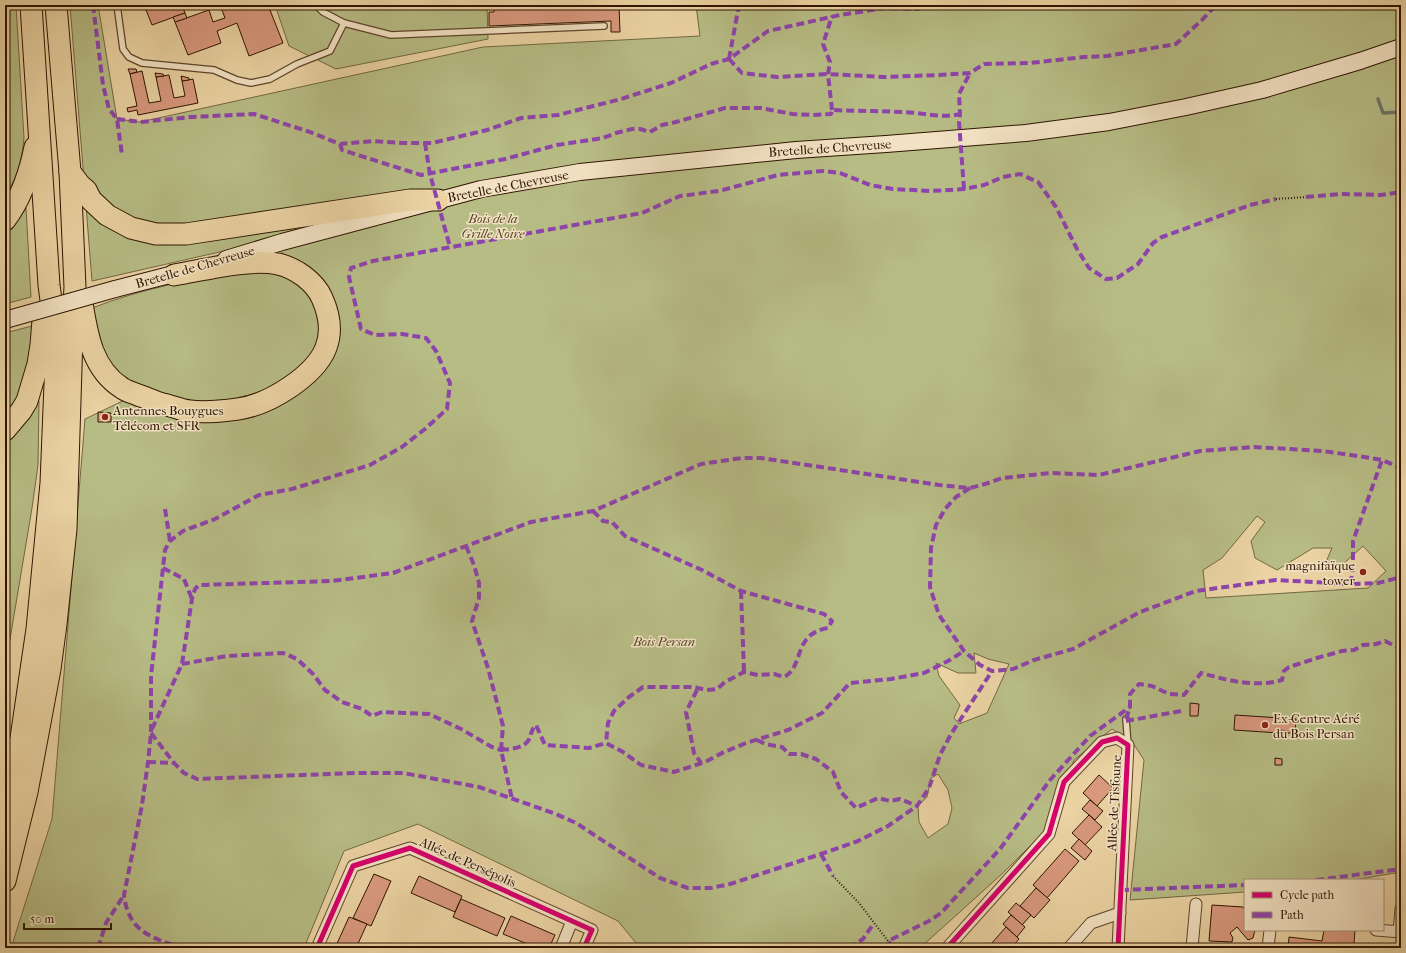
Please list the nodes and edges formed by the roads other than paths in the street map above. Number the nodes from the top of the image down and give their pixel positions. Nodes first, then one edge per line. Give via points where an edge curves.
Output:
1 (31, 5) edge
2 (56, 5) edge
3 (117, 5) edge
4 (316, 5) edge
5 (344, 23) junction
6 (604, 26) dead end
7 (1401, 47) edge
8 (39, 125) junction
9 (70, 172) junction
10 (438, 200) junction
11 (5, 220) edge
12 (174, 275) junction
13 (49, 285) junction
14 (75, 287) junction
15 (5, 320) edge
16 (5, 430) edge
17 (1126, 719) dead end
18 (1128, 745) junction
19 (5, 809) edge
20 (5, 881) edge
21 (1196, 904) dead end
22 (1401, 909) edge
23 (1120, 913) junction
24 (572, 921) junction
25 (1270, 931) edge
26 (1384, 931) edge
27 (1400, 932) edge
28 (317, 948) edge
29 (560, 948) edge
30 (584, 948) edge
31 (947, 948) edge
32 (1069, 948) edge
33 (1118, 948) edge
34 (1192, 948) edge
35 (1268, 948) edge

1 - 8 highway
2 - 9 highway
3 - 5 lane via 123,49 129,57 142,63 214,70 251,83 270,79 297,64 330,51
4 - 5 lane via 323,12
5 - 6 lane via 391,35
7 - 10 main road, Bretelle de Chevreuse via 1255,92 1116,120 1026,133 796,150 580,172 482,189
8 - 11 highway via 32,163 13,209
8 - 13 highway
9 - 10 highway via 91,200 107,215 132,228 156,234 186,234 410,200
9 - 14 highway
10 - 12 main road, Bretelle de Chevreuse via 282,242
12 - 14 highway via 262,262 279,264 297,272 319,291 329,319 330,332 321,358 311,372 298,382 261,404 239,409 190,411 156,402 122,388 102,368 93,353 82,303
12 - 15 main road, Bretelle de Chevreuse, bridge
13 - 16 highway via 38,364 27,401
13 - 19 highway via 56,359 51,483 37,629 21,738
14 - 20 highway via 66,529 56,624 27,792
17 - 18 lane
18 - 23 street, Allée de Tisfoune
18 - 31 street, Allée de Tisfoune via 1117,738 1102,742 1064,782 1049,834
21 - 34 street
22 - 27 street
23 - 32 street via 1091,923
23 - 33 street, Allée de Tisfoune
24 - 28 street, Allée de Persépolis via 410,848 353,866
24 - 29 street
24 - 30 street, Allée de Persépolis via 592,930
25 - 35 street
26 - 27 street

